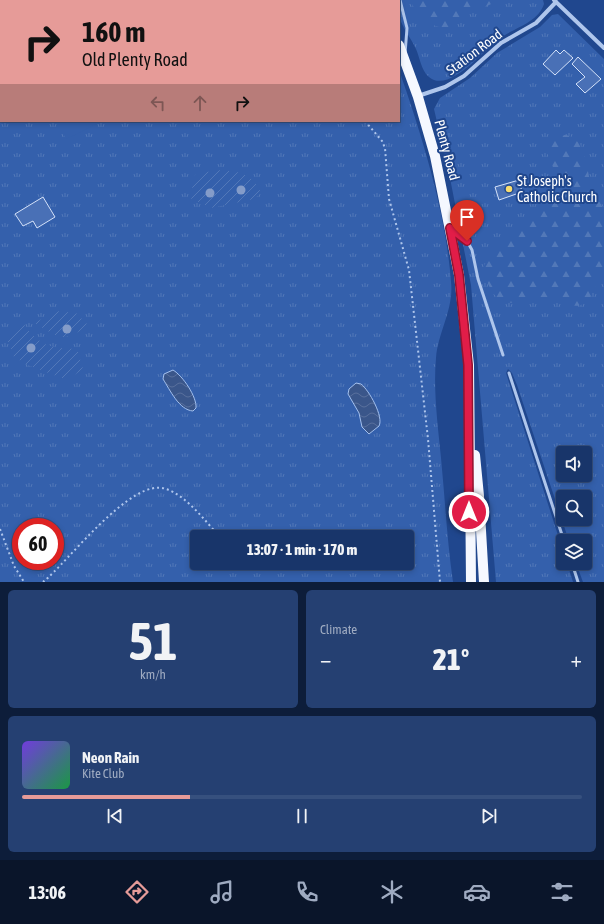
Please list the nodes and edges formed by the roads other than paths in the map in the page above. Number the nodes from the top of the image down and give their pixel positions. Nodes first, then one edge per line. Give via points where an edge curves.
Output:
1 (400, 0) edge
2 (555, 1) edge
3 (400, 48) edge
4 (604, 48) edge
5 (404, 59) junction
6 (418, 97) junction
7 (450, 228) junction
8 (503, 355) dead end
9 (509, 373) dead end
10 (470, 407) junction
11 (562, 534) edge
12 (574, 570) edge
13 (471, 582) edge
14 (484, 582) edge
15 (578, 582) edge

1 - 5 lane via 407,28
2 - 4 street, Station Road
2 - 6 street, Station Road via 536,22 501,44 460,78 445,87
3 - 5 main road, Plenty Road
5 - 6 main road, Plenty Road
6 - 7 main road, Plenty Road via 436,157
7 - 8 lane via 462,237 472,250 478,279
7 - 10 main road, Plenty Road via 464,319
9 - 11 lane
10 - 13 main road, Plenty Road
10 - 14 main road, Plenty Road
12 - 15 lane

